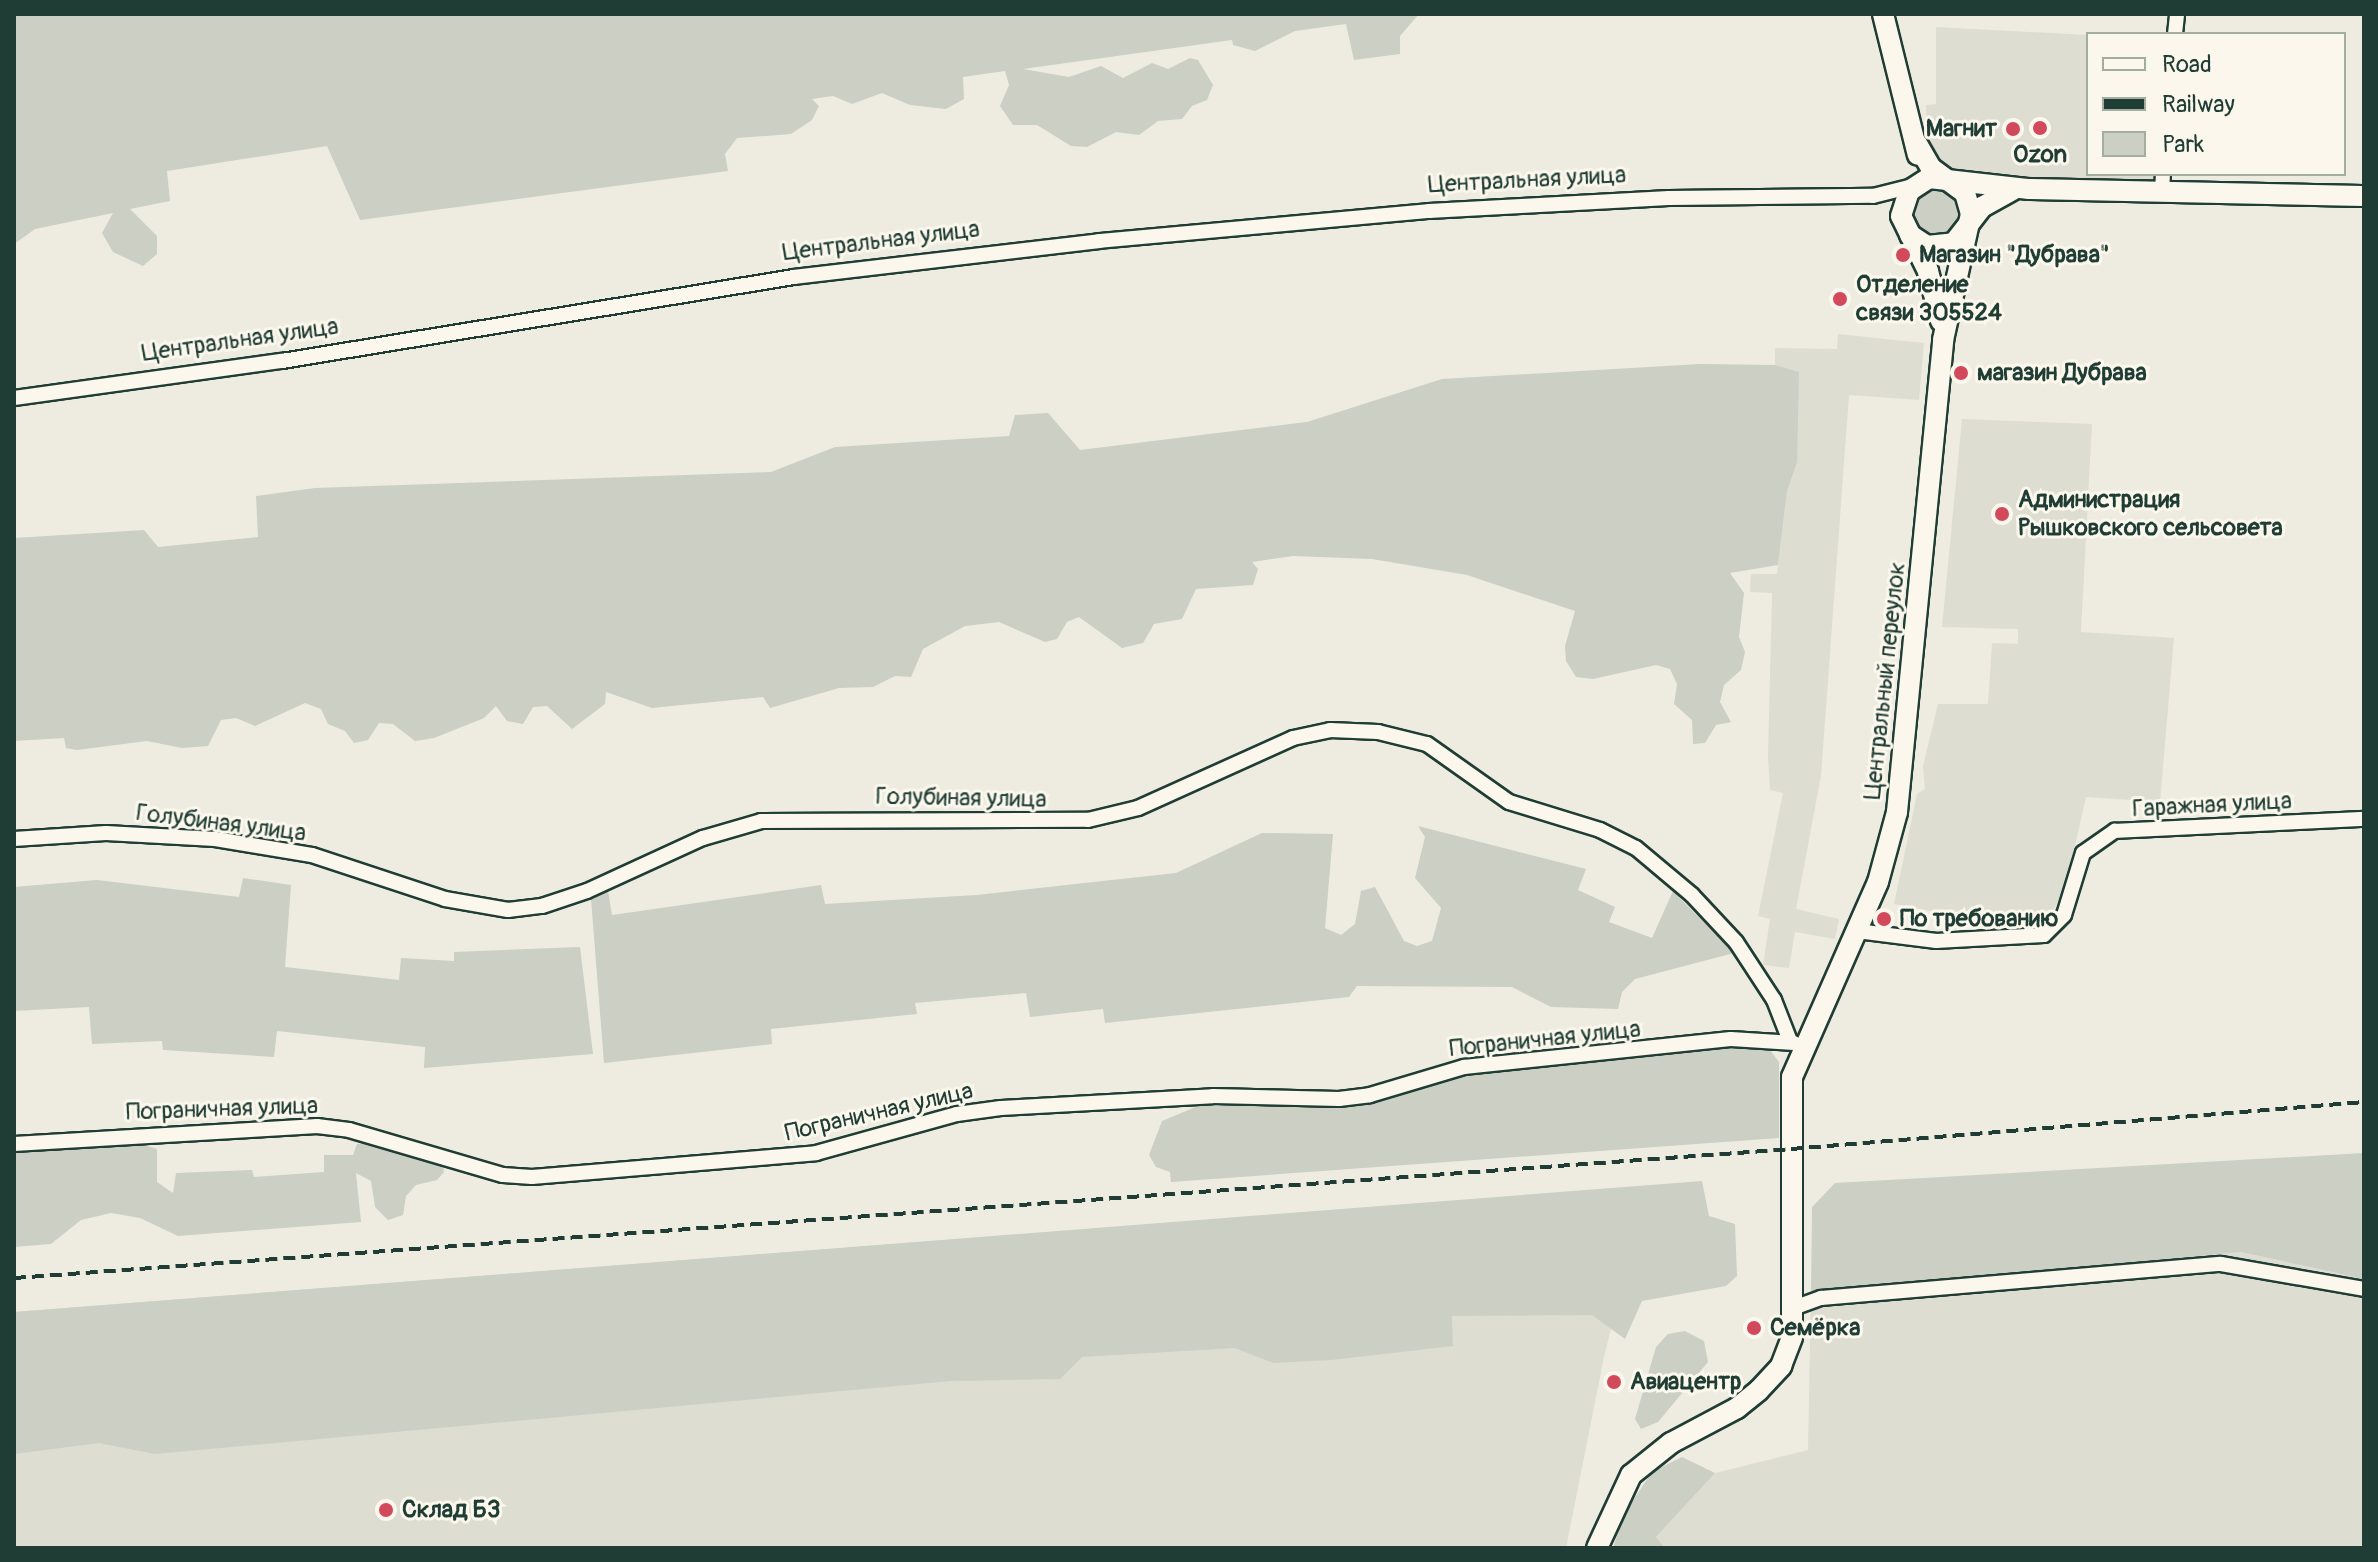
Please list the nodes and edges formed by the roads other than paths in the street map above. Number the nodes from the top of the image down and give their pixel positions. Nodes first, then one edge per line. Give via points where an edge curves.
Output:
1 (1883, 14) edge
2 (1917, 144) junction
3 (1954, 182) junction
4 (2162, 183) edge
5 (1914, 186) junction
6 (2029, 189) junction
7 (1873, 196) junction
8 (2364, 196) edge
9 (1901, 216) junction
10 (1968, 229) junction
11 (1910, 235) junction
12 (1943, 340) junction
13 (14, 398) edge
14 (2364, 819) edge
15 (14, 839) edge
16 (1857, 931) junction
17 (1796, 1044) junction
18 (14, 1144) edge
19 (2364, 1289) edge
20 (1796, 1307) junction
21 (1597, 1548) edge

1 - 2 main road
2 - 3 main road via 1931,168
2 - 5 main road
3 - 5 main road via 1929,178
3 - 6 main road
3 - 10 main road via 1969,199
4 - 6 main road
4 - 8 main road
5 - 7 street, Центральная улица
5 - 9 main road
6 - 10 main road via 1992,199
7 - 9 street via 1892,202
7 - 13 street, Центральная улица via 1429,211 1099,241 794,277 313,356
9 - 11 main road
10 - 11 main road via 1941,247
10 - 12 main road
11 - 12 main road via 1938,299
12 - 16 main road, Центральный переулок via 1903,779 1889,845
14 - 16 street, Гаражная улица via 2115,831 2083,853 2064,915 2044,935 1988,941
15 - 17 street, Голубиная улица via 106,833 215,839 312,855 445,899 508,910 542,906 587,891 739,825 780,819 1041,823 1110,817 1293,738 1330,730 1378,732 1427,744 1509,802 1600,830 1636,848 1692,895 1736,942
16 - 17 main road, Центральный переулок
17 - 18 street, Пограничная улица via 1731,1039 1464,1067 1339,1099 1213,1096 1001,1108 957,1114 816,1153 532,1177 503,1175 349,1130 317,1126
17 - 20 main road, Центральный переулок via 1790,1093
19 - 20 street via 2221,1264 1821,1298
20 - 21 main road, Центральный переулок via 1788,1352 1771,1377 1737,1408 1671,1443 1631,1475

